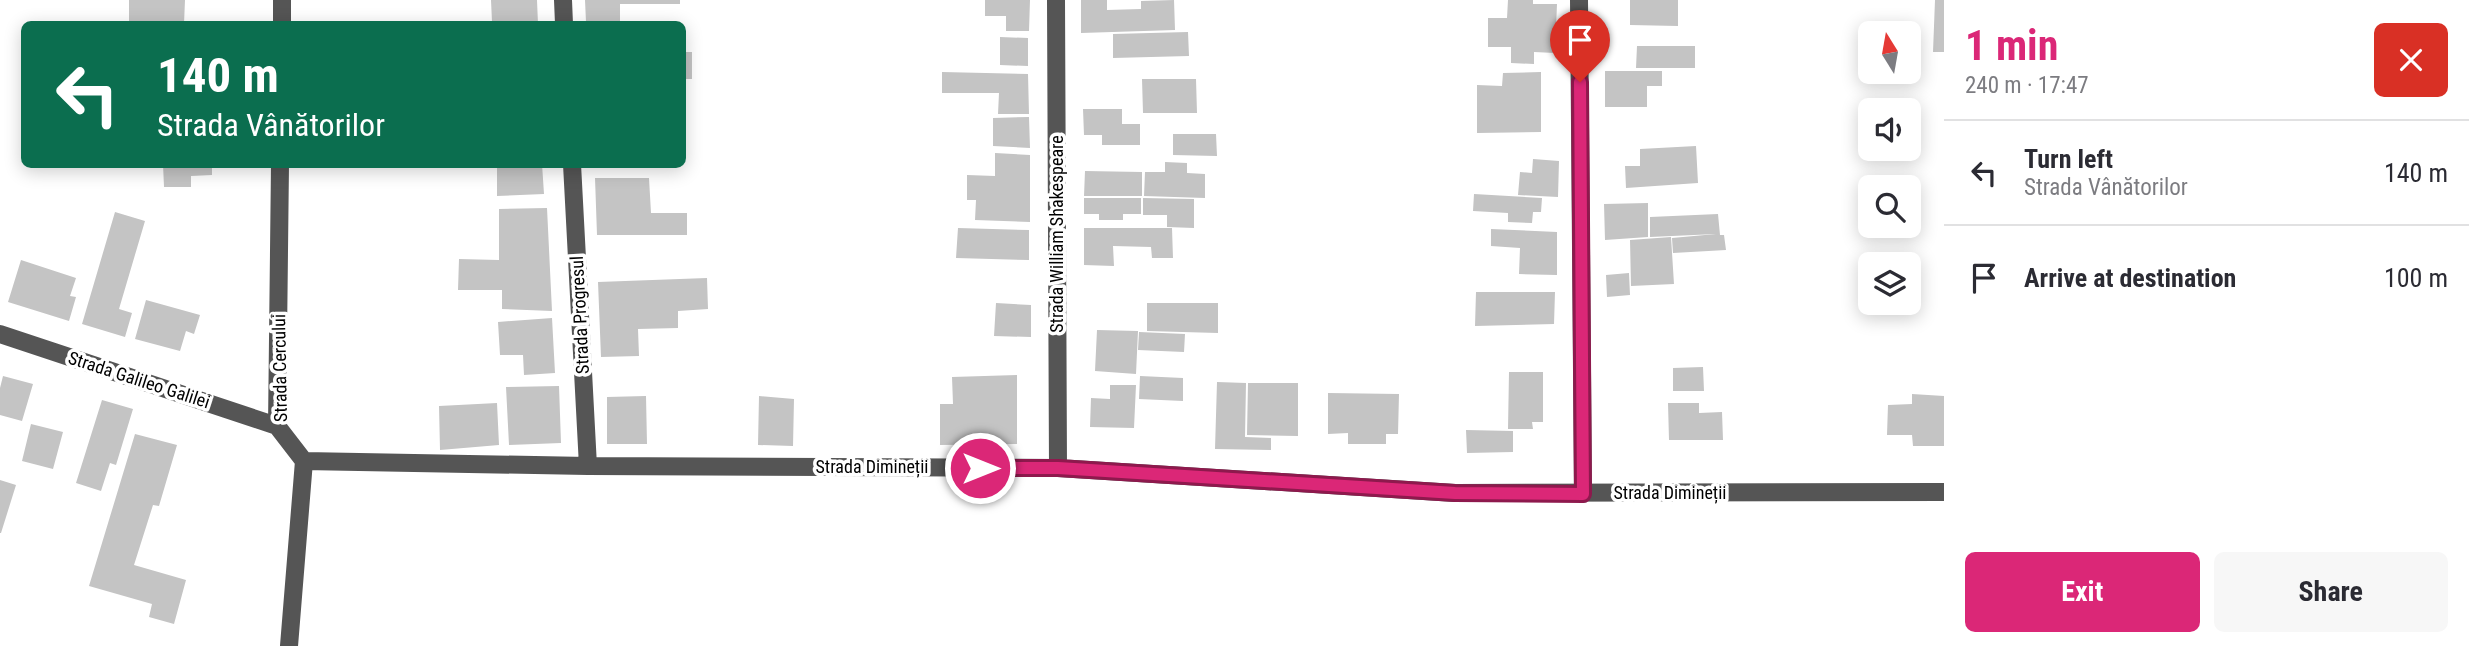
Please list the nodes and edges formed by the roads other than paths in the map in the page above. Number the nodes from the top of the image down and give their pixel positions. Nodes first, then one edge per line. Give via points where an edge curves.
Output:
1 (282, 0) edge
2 (563, 0) edge
3 (1056, 0) edge
4 (1579, 0) edge
5 (282, 21) edge
6 (564, 21) edge
7 (280, 168) edge
8 (572, 168) edge
9 (0, 334) edge
10 (277, 426) junction
11 (304, 461) junction
12 (588, 466) junction
13 (1058, 468) junction
14 (1944, 492) edge
15 (1583, 494) junction
16 (289, 646) edge

1 - 5 street
2 - 6 street
3 - 13 street, Strada William Shakespeare
4 - 15 street
7 - 10 street, Strada Cercului
8 - 12 street, Strada Progresul
9 - 10 street, Strada Galileo Galilei
10 - 11 street, Strada Cercului
11 - 12 street, Strada Dimineții
11 - 16 street
12 - 13 street, Strada Dimineții
13 - 15 street, Strada Dimineții via 1455,493
14 - 15 street, Strada Dimineții

